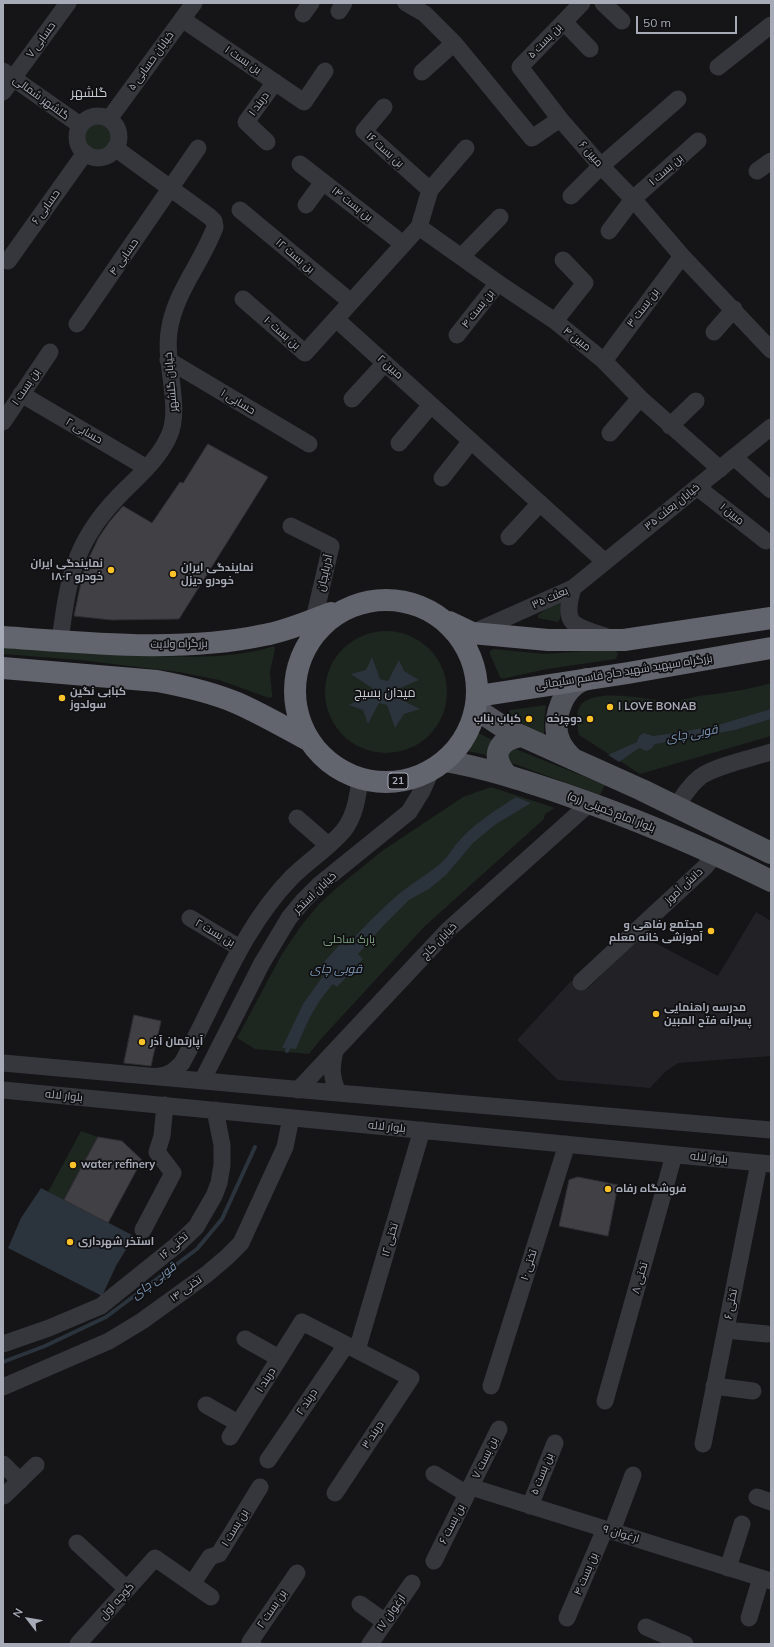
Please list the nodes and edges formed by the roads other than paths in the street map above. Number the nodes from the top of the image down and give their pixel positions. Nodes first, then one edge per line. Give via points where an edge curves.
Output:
1 (68, 3) edge
2 (194, 3) edge
3 (406, 3) edge
4 (582, 3) edge
5 (603, 3) edge
6 (428, 8) edge
7 (182, 19) junction
8 (622, 21) dead end
9 (564, 22) junction
10 (771, 25) edge
11 (454, 42) junction
12 (590, 49) dead end
13 (718, 67) dead end
14 (325, 71) dead end
15 (422, 72) dead end
16 (8, 74) edge
17 (275, 82) junction
18 (3, 92) edge
19 (678, 99) dead end
20 (384, 107) dead end
21 (109, 119) junction
22 (560, 119) junction
23 (80, 126) junction
24 (698, 141) dead end
25 (267, 142) dead end
26 (115, 148) junction
27 (198, 148) dead end
28 (466, 148) dead end
29 (85, 153) junction
30 (771, 161) edge
31 (300, 164) dead end
32 (602, 166) junction
33 (758, 171) dead end
34 (323, 182) junction
35 (171, 189) junction
36 (430, 190) junction
37 (571, 196) dead end
38 (633, 199) junction
39 (306, 205) dead end
40 (240, 210) dead end
41 (500, 217) dead end
42 (419, 227) junction
43 (609, 231) dead end
44 (403, 244) junction
45 (462, 256) junction
46 (682, 256) junction
47 (8, 260) dead end
48 (563, 260) dead end
49 (498, 283) junction
50 (243, 299) dead end
51 (351, 302) junction
52 (734, 309) junction
53 (336, 319) junction
54 (555, 322) junction
55 (77, 324) dead end
56 (714, 332) dead end
57 (457, 335) dead end
58 (771, 350) edge
59 (50, 352) dead end
60 (168, 360) junction
61 (604, 361) junction
62 (385, 363) junction
63 (21, 394) junction
64 (640, 398) junction
65 (352, 399) dead end
66 (696, 401) dead end
67 (431, 405) junction
68 (3, 422) edge
69 (670, 426) junction
70 (771, 427) edge
71 (610, 433) dead end
72 (471, 441) junction
73 (398, 443) dead end
74 (309, 444) dead end
75 (734, 457) junction
76 (148, 468) junction
77 (720, 469) junction
78 (442, 478) dead end
79 (697, 487) junction
80 (771, 490) edge
81 (540, 503) junction
82 (291, 526) dead end
83 (509, 537) dead end
84 (766, 542) dead end
85 (605, 562) junction
86 (573, 588) junction
87 (349, 607) junction
88 (771, 618) edge
89 (314, 619) junction
90 (446, 620) junction
91 (472, 632) junction
92 (3, 637) edge
93 (620, 640) junction
94 (60, 641) junction
95 (768, 650) edge
96 (3, 668) edge
97 (628, 673) junction
98 (587, 679) junction
99 (477, 702) junction
100 (522, 736) junction
101 (310, 741) junction
102 (771, 752) edge
103 (573, 759) junction
104 (439, 765) junction
105 (506, 774) junction
106 (360, 778) junction
107 (590, 803) junction
108 (676, 807) junction
109 (297, 818) dead end
110 (328, 844) junction
111 (771, 853) edge
112 (716, 854) junction
113 (771, 881) edge
114 (190, 918) dead end
115 (240, 948) junction
116 (581, 982) dead end
117 (191, 1047) junction
118 (335, 1051) junction
119 (214, 1057) junction
120 (3, 1063) edge
121 (144, 1076) junction
122 (202, 1081) junction
123 (3, 1090) edge
124 (298, 1090) junction
125 (338, 1093) junction
126 (165, 1105) junction
127 (215, 1110) junction
128 (291, 1118) junction
129 (422, 1130) junction
130 (771, 1130) edge
131 (567, 1144) junction
132 (674, 1154) junction
133 (765, 1163) edge
134 (143, 1230) dead end
135 (726, 1330) junction
136 (767, 1334) dead end
137 (245, 1339) dead end
138 (3, 1344) edge
139 (352, 1348) junction
140 (280, 1358) junction
141 (490, 1386) dead end
142 (714, 1386) junction
143 (3, 1387) edge
144 (753, 1391) dead end
145 (606, 1401) dead end
146 (206, 1404) dead end
147 (499, 1429) dead end
148 (555, 1443) dead end
149 (703, 1444) dead end
150 (268, 1460) dead end
151 (3, 1464) edge
152 (36, 1465) dead end
153 (434, 1474) dead end
154 (633, 1475) dead end
155 (20, 1481) junction
156 (260, 1487) dead end
157 (469, 1491) junction
158 (335, 1493) dead end
159 (4, 1496) edge
160 (530, 1506) junction
161 (742, 1524) dead end
162 (608, 1530) junction
163 (77, 1543) dead end
164 (434, 1561) dead end
165 (728, 1568) junction
166 (297, 1573) dead end
167 (766, 1580) edge
168 (412, 1583) dead end
169 (192, 1584) junction
170 (127, 1589) junction
171 (211, 1597) dead end
172 (360, 1604) dead end
173 (566, 1618) dead end
174 (748, 1618) dead end
175 (385, 1622) junction
176 (646, 1627) dead end
177 (78, 1644) edge
178 (253, 1644) edge
179 (370, 1644) edge
180 (685, 1644) edge

1 - 16 street, حسابی ۷
2 - 7 street, خیابان حسابی ۵
3 - 6 street
4 - 9 street, بن بست ۵
5 - 8 street
6 - 11 street
7 - 17 street, بن بست ۱
7 - 21 street, خیابان حسابی ۵
9 - 12 street
9 - 22 street, بن بست ۵ via 520,67
10 - 13 street
11 - 15 street
11 - 22 street via 532,138
14 - 17 street, بن بست ۱ via 304,102
16 - 18 street, حسابی ۷
16 - 23 street, گلشهر شمالی
17 - 25 street, دربند ۱ via 246,122
19 - 32 street
20 - 36 street, بن بست ۱۶ via 364,131
21 - 23 street via 103,116 90,117
21 - 26 street via 114,123 119,136
22 - 32 street, مبین ۶
23 - 29 street via 76,137 80,149
24 - 38 street, بن بست ۱
26 - 29 street via 98,158
26 - 35 street, خیابان گلشهر
27 - 35 street, حسابی ۴
28 - 36 street
29 - 47 street, حسابی ۶
30 - 33 street
31 - 34 street, بن بست ۱۴
32 - 37 street
32 - 38 street, مبین ۶
34 - 39 street
34 - 44 street, بن بست ۱۴
35 - 55 street, حسابی ۴
35 - 60 street, خیابان گلشهر via 210,217 216,228 177,303 169,332
36 - 42 street
38 - 43 street
38 - 46 street, مبین ۶
40 - 51 street, بن بست ۱۲
41 - 45 street
42 - 44 street
42 - 45 street, مبین ۴
44 - 51 street
45 - 49 street, مبین ۴
46 - 52 street, مبین ۶
46 - 61 street, بن بست ۳
48 - 54 street via 585,283
49 - 54 street, مبین ۴
49 - 57 street, بن بست ۴
50 - 53 street, بن بست ۱۰ via 305,353
51 - 53 street
52 - 56 street
52 - 58 street, مبین ۶
53 - 62 street, مبین ۲
54 - 61 street, مبین ۴
59 - 63 street, بن بست ۱
60 - 74 street, حسابی ۱
60 - 76 street, خیابان گلشهر via 174,418 169,437
61 - 64 street, مبین ۴
62 - 65 street
62 - 67 street, مبین ۲
63 - 68 street, بن بست ۱
63 - 76 street, حسابی ۲
64 - 69 street, مبین ۴
64 - 71 street
66 - 69 street
67 - 72 street, مبین ۲
67 - 73 street
69 - 77 street, مبین ۴
70 - 75 street, خیابان بعثت ۳۵
72 - 78 street
72 - 81 street, مبین ۲
75 - 77 street, خیابان بعثت ۳۵
75 - 80 street
76 - 94 street, خیابان گلشهر via 101,516 89,532 73,570
77 - 79 street, خیابان بعثت ۳۵
79 - 84 street, مبین ۱
79 - 85 street, خیابان بعثت ۳۵
81 - 83 street
81 - 85 street, مبین ۲
82 - 89 street, آذربایجان via 331,546
85 - 86 street, خیابان بعثت ۳۵
86 - 91 street, بعثت ۳۵
86 - 93 street, بعثت ۳۵ via 569,602 571,621 576,626
87 - 89 highway, بزرگراه ولایت / 21
87 - 90 highway, 21 via 375,600 401,600 426,608
87 - 101 highway, 21 via 332,617 317,631 298,665 296,705 301,724
88 - 93 highway, 21
89 - 94 highway, بزرگراه ولایت / 21 via 266,635 214,644 160,645
90 - 91 highway, 21
90 - 99 highway, 21 via 458,633 471,656 477,682
91 - 93 highway, 21 via 548,640
92 - 94 highway, بزرگراه ولایت / 21
93 - 97 highway via 631,650 633,658
95 - 97 highway, بزرگراه سپهبد شهید حاج قاسم سلیمانی
96 - 101 highway, 21 via 181,685 236,703 270,718
97 - 98 highway, بزرگراه سپهبد شهید حاج قاسم سلیمانی
98 - 99 highway, بزرگراه سپهبد شهید حاج قاسم سلیمانی
98 - 103 main road via 576,684 565,697 558,713 559,740
99 - 100 main road via 506,728
99 - 104 highway, 21 via 465,737 456,750
100 - 103 main road
100 - 105 main road via 511,738 500,747 498,761
101 - 106 highway, 21 via 332,764
102 - 108 street via 700,777
103 - 108 main road
104 - 105 main road, بلوار امام خمینی (ره) via 470,765
104 - 106 highway, 21 via 406,780 377,782
104 - 119 street, خیابان استخر via 409,812 320,884 289,918 262,963
105 - 107 main road, بلوار امام خمینی (ره)
106 - 110 street via 351,818 344,829
107 - 112 main road, بلوار امام خمینی (ره)
107 - 118 street, خیابان کاج via 448,930
108 - 111 main road
109 - 110 street
110 - 115 street via 274,896
112 - 113 main road, بلوار امام خمینی (ره)
112 - 116 street, دانش آموز
114 - 115 street, بن بست ۲
115 - 117 street
117 - 119 street via 192,1055 198,1061 206,1063
117 - 121 street via 174,1071 165,1076
118 - 124 street, خیابان کاج
118 - 125 street via 332,1079
119 - 122 street, خیابان استخر
120 - 121 street
121 - 122 street
122 - 124 street
123 - 126 street, بلوار لاله
124 - 125 street
125 - 130 street
126 - 127 street, بلوار لاله
126 - 134 street via 162,1136 157,1152 173,1173
127 - 128 street, بلوار لاله
127 - 138 street, تختی ۱۶ via 222,1145 222,1165 214,1196 196,1227 101,1306
128 - 129 street, بلوار لاله
128 - 143 street, تختی ۱۴ via 285,1147 241,1243 227,1257 142,1321 109,1341
129 - 131 street, بلوار لاله
129 - 139 street, تختی ۱۲
131 - 132 street, بلوار لاله
131 - 141 street, تختی ۱۰
132 - 133 street, بلوار لاله
132 - 145 street, تختی ۸
133 - 135 street, تختی ۶
135 - 136 street
135 - 142 street, تختی ۶
137 - 140 street
139 - 140 street, دربند ۱ via 302,1322
139 - 150 street, دربند ۲
139 - 158 street, دربند ۳ via 412,1378
140 - 146 street, دربند ۱ via 234,1430
142 - 144 street
142 - 149 street, تختی ۶
147 - 157 street, بن بست ۷
148 - 160 street, بن بست ۵
151 - 155 street
152 - 155 street
153 - 157 street, ارغوان ۹
154 - 162 street
155 - 159 street
156 - 169 street, بن بست ۱ via 219,1554 210,1557
157 - 160 street, ارغوان ۹
157 - 164 street, بن بست ۶
160 - 162 street, ارغوان ۹
161 - 165 street
162 - 165 street, ارغوان ۹
162 - 173 street, بن بست ۴
163 - 170 street
165 - 167 street, ارغوان ۹
166 - 178 street, بن بست ۲ via 250,1642
167 - 174 street
168 - 175 street, ارغوان ۱۷
169 - 170 street, کوچه اول via 155,1558
169 - 171 street
170 - 177 street, کوچه اول
172 - 175 street
175 - 179 street, ارغوان ۱۷
176 - 180 street

